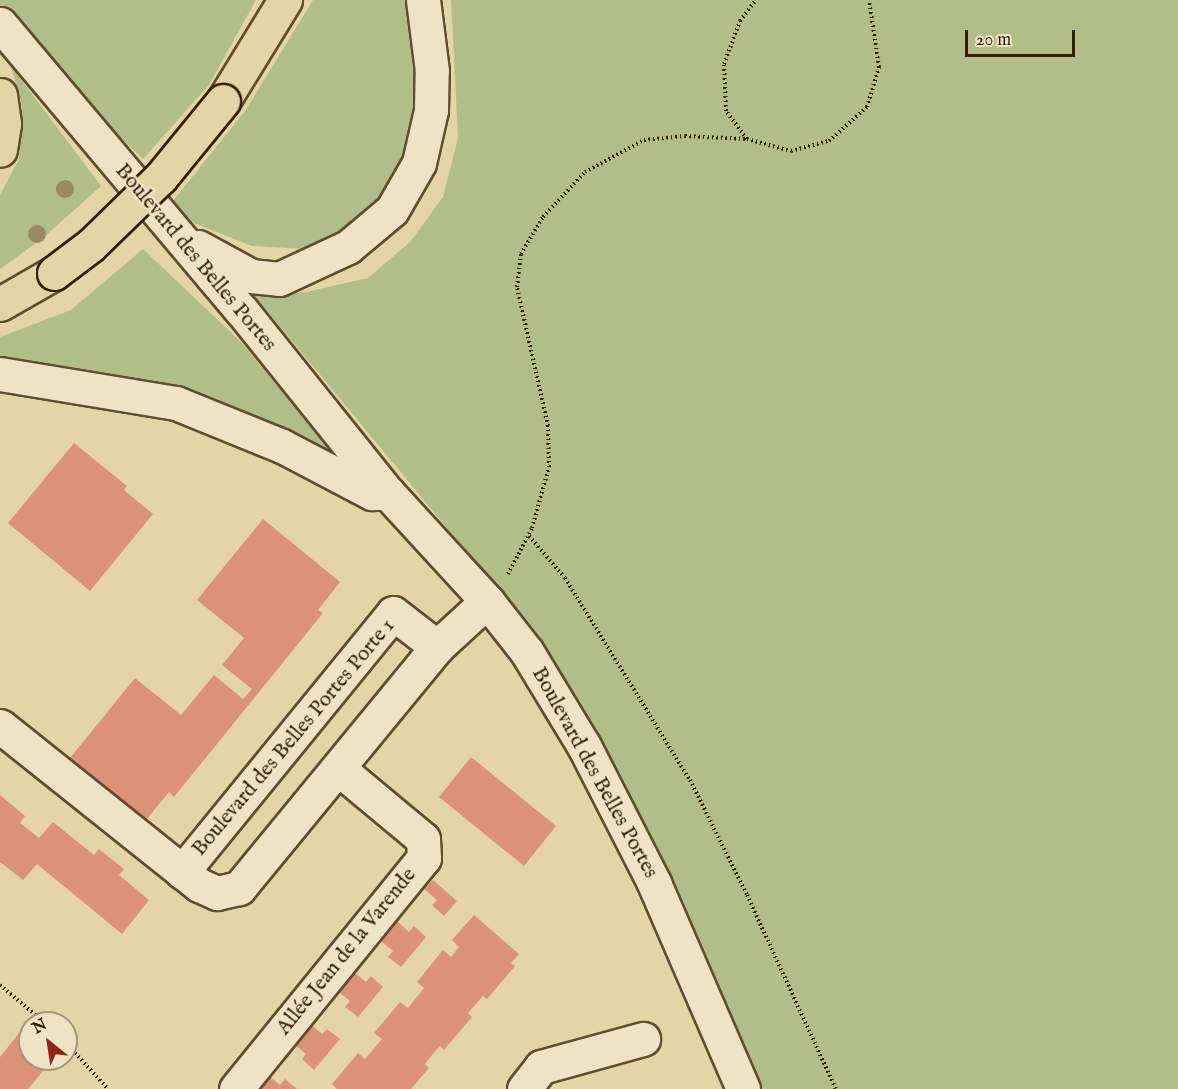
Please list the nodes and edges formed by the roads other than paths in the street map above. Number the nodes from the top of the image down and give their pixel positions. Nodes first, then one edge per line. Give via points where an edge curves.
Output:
1 (285, 0) edge
2 (423, 0) edge
3 (0, 24) edge
4 (0, 95) edge
5 (0, 150) edge
6 (178, 236) junction
7 (0, 304) edge
8 (0, 374) edge
9 (388, 493) junction
10 (494, 592) junction
11 (437, 647) junction
12 (0, 726) edge
13 (339, 769) junction
14 (182, 872) junction
15 (643, 1039) dead end
16 (236, 1089) edge
17 (524, 1089) edge
18 (743, 1089) edge

1 - 7 main road, bridge via 223,101 161,177 91,244 54,273
2 - 6 street via 432,71 425,141 412,180 378,224 328,258 279,279 251,276
3 - 6 street, Boulevard des Belles Portes
4 - 5 main road via 4,124
6 - 9 street, Boulevard des Belles Portes
8 - 9 street via 176,403 256,434 372,493
9 - 10 street, Boulevard des Belles Portes
10 - 11 street, Boulevard des Belles Portes Porte 1
10 - 18 street, Boulevard des Belles Portes via 589,755 681,939
11 - 13 street, Boulevard des Belles Portes Porte 1
11 - 14 street, Boulevard des Belles Portes Porte 1 via 393,613
12 - 14 street, Boulevard des Belles Portes Porte 1
13 - 14 street, Boulevard des Belles Portes Porte 1 via 239,888 217,893
13 - 16 street, Allée Jean de la Varende via 423,839 424,858
15 - 17 street via 542,1067

